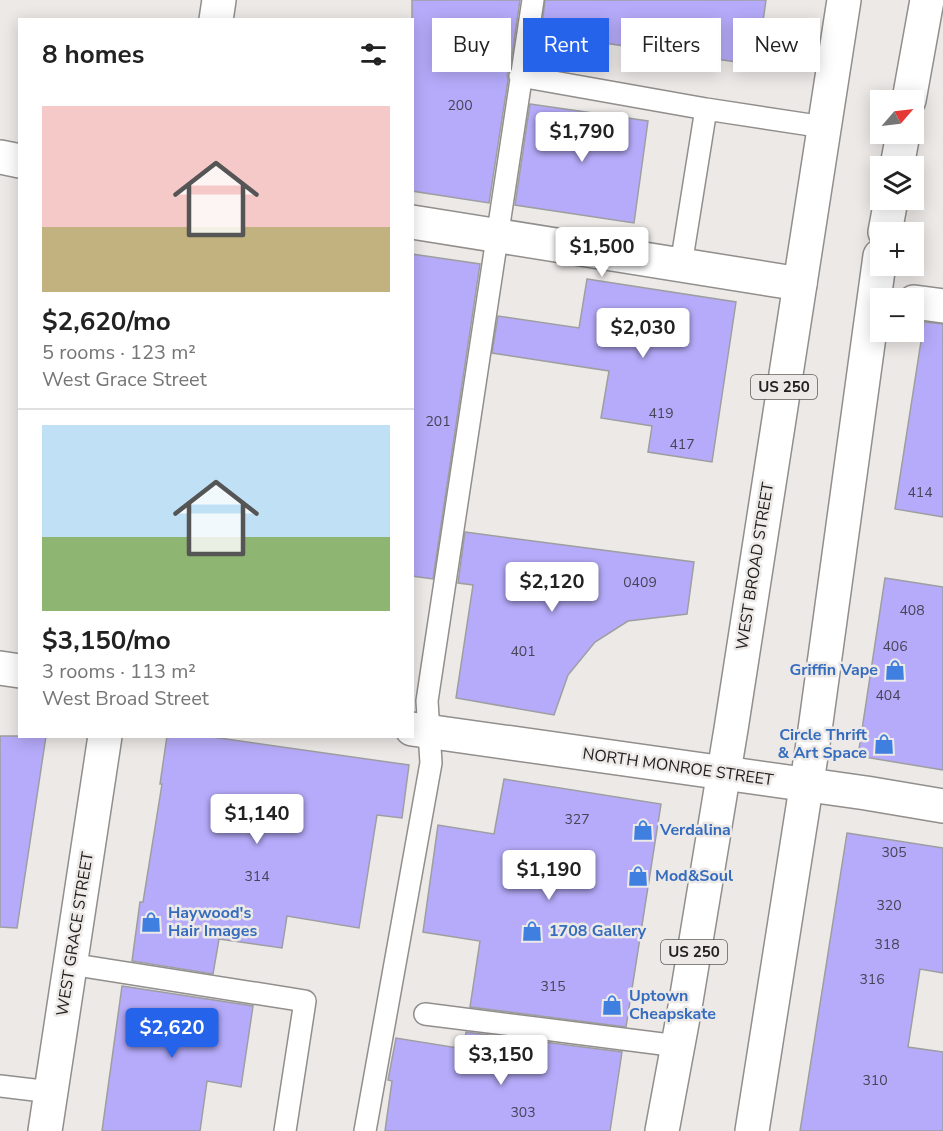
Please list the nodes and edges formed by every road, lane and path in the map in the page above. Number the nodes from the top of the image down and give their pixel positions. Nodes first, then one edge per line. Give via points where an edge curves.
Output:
1 (219, 0) edge
2 (533, 0) edge
3 (844, 0) edge
4 (927, 0) edge
5 (216, 18) edge
6 (520, 75) junction
7 (911, 90) edge
8 (706, 109) junction
9 (824, 127) junction
10 (0, 158) edge
11 (18, 160) edge
12 (414, 222) edge
13 (496, 236) junction
14 (681, 265) junction
15 (800, 284) junction
16 (924, 303) edge
17 (943, 306) edge
18 (874, 342) edge
19 (0, 668) edge
20 (18, 671) edge
21 (421, 730) edge
22 (105, 738) edge
23 (723, 773) junction
24 (806, 784) junction
25 (943, 806) edge
26 (70, 964) junction
27 (425, 1014) dead end
28 (678, 1046) junction
29 (0, 1086) edge
30 (51, 1092) junction
31 (45, 1131) edge
32 (285, 1131) edge
33 (365, 1131) edge
34 (662, 1131) edge
35 (752, 1131) edge

1 - 5 main road
2 - 6 lane
3 - 9 main road, WEST BROAD STREET / US 250
4 - 7 main road
6 - 8 lane
6 - 13 lane
8 - 9 lane
8 - 14 lane
9 - 15 main road, WEST BROAD STREET / US 250
10 - 11 main road
12 - 13 main road
13 - 14 main road
13 - 21 lane
14 - 15 main road
15 - 23 main road, WEST BROAD STREET / US 250
16 - 17 main road
18 - 24 main road
19 - 20 main road
21 - 23 main road, NORTH MONROE STREET
21 - 33 lane via 431,763
22 - 26 main road, WEST GRACE STREET
23 - 24 main road, NORTH MONROE STREET
23 - 28 main road, WEST BROAD STREET / US 250
24 - 25 main road, NORTH MONROE STREET
24 - 35 main road
26 - 30 main road, WEST GRACE STREET
26 - 32 lane via 305,1001
27 - 28 lane
28 - 34 main road, WEST BROAD STREET / US 250
29 - 30 lane
30 - 31 main road, WEST GRACE STREET

